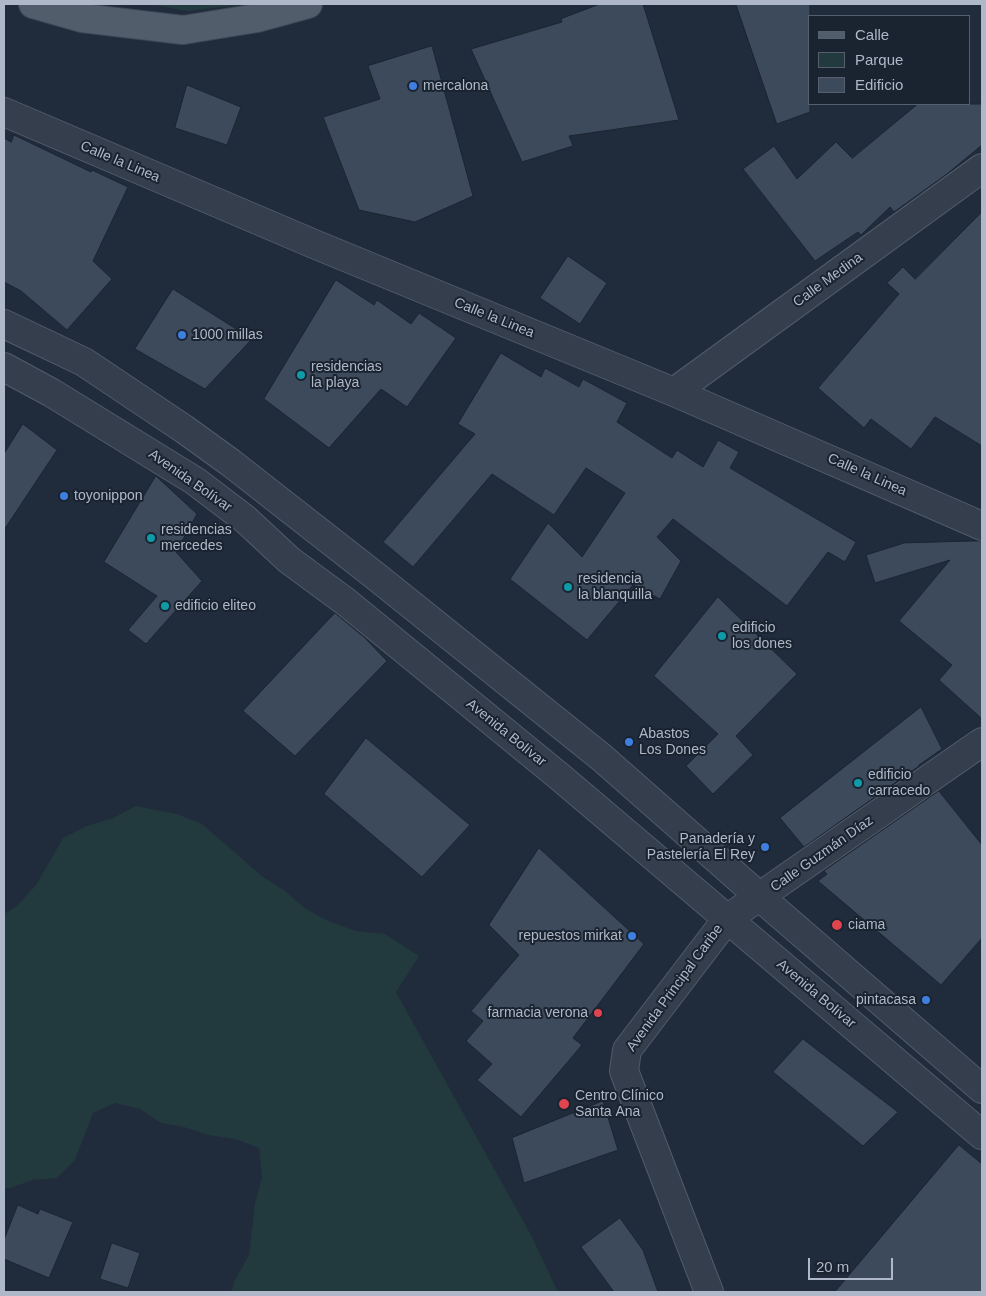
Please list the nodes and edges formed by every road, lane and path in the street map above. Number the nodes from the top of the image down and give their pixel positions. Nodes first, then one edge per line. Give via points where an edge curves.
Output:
1 (33, 4) edge
2 (308, 4) edge
3 (4, 112) edge
4 (982, 168) edge
5 (4, 324) edge
6 (4, 367) edge
7 (674, 392) junction
8 (982, 526) edge
9 (982, 742) edge
10 (760, 897) junction
11 (727, 919) junction
12 (982, 1089) edge
13 (982, 1134) edge
14 (709, 1292) edge

1 - 2 main road via 82,18 183,30 257,18
3 - 7 street, Calle la Linea
4 - 7 street, Calle Medina
5 - 10 street via 84,362 231,463 601,757
6 - 11 street, Avenida Bolívar via 195,481 245,519 290,560 537,758
7 - 8 street, Calle la Linea
9 - 10 street, Calle Guzmán Díaz
10 - 11 street, Avenida Principal Caribe
10 - 12 street
11 - 13 street, Avenida Bolívar
11 - 14 street, Avenida Principal Caribe via 627,1050 624,1071

